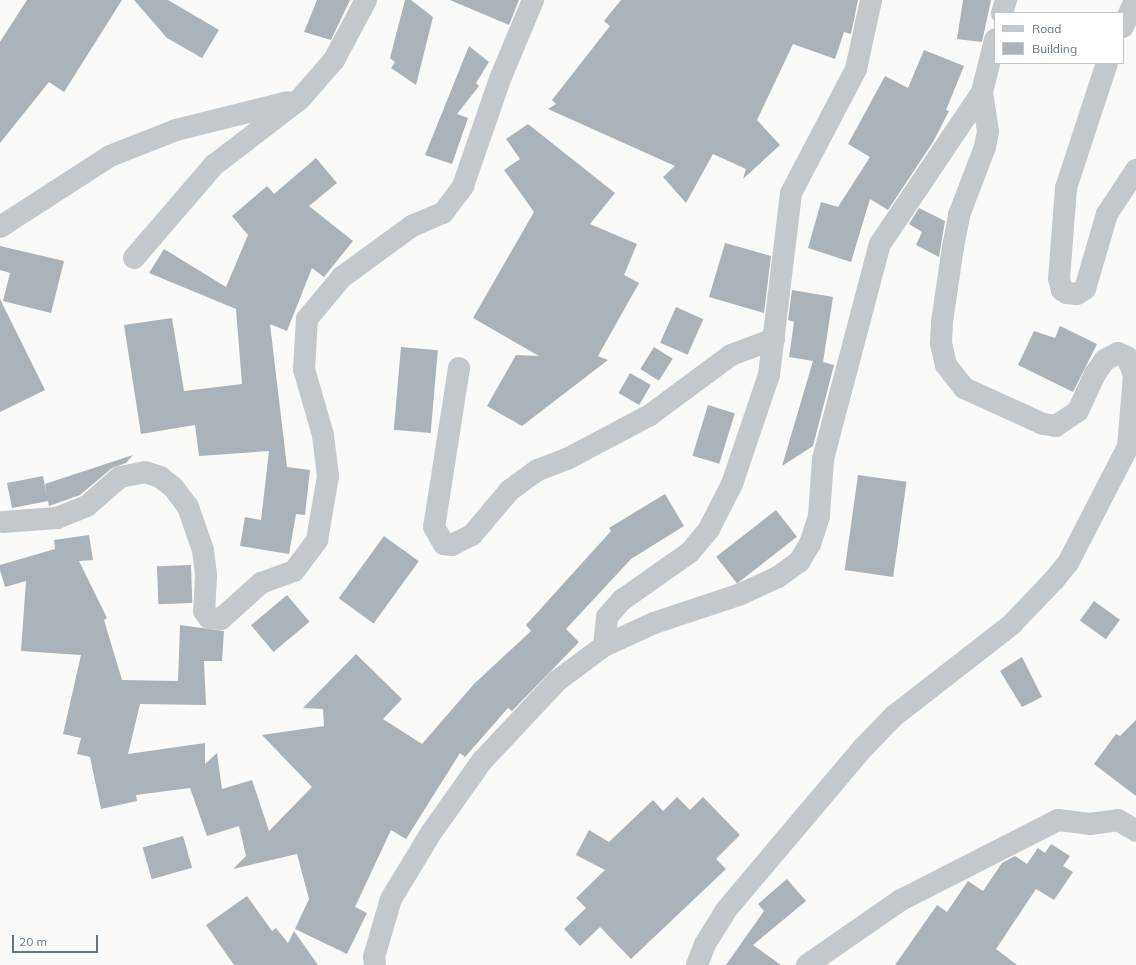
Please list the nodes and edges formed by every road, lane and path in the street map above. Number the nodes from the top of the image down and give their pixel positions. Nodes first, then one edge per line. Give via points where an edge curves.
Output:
1 (366, 0) edge
2 (532, 0) edge
3 (871, 0) edge
4 (1006, 0) edge
5 (1135, 0) edge
6 (1002, 12) edge
7 (1124, 25) edge
8 (994, 44) edge
9 (1107, 64) edge
10 (982, 92) junction
11 (300, 99) junction
12 (1136, 170) edge
13 (0, 226) edge
14 (134, 258) dead end
15 (774, 339) junction
16 (459, 368) dead end
17 (3, 522) dead end
18 (604, 646) junction
19 (1136, 831) edge
20 (375, 965) edge
21 (697, 965) edge
22 (807, 965) edge

1 - 11 street via 334,60
2 - 17 street via 500,79 463,186 443,213 412,226 342,277 307,319 304,369 323,435 328,476 317,540 294,572 261,583 221,620 209,618 204,611 206,576 203,550 188,507 173,486 160,477 145,472 120,477 87,506 57,518
3 - 15 street via 856,69 791,193
4 - 6 street
5 - 7 street
8 - 10 street
9 - 12 street via 1066,188 1059,280 1062,290 1067,293 1077,294 1085,289 1107,214
10 - 18 street via 880,244 823,459 819,516 810,544 799,562 778,577 741,594 654,623
10 - 21 street via 988,131 983,152 959,215 942,322 941,343 944,360 953,378 964,388 1043,424 1056,426 1078,411 1095,374 1105,360 1118,353 1127,357 1134,375 1128,448 1068,563 1054,580 1012,624 894,716 863,748 726,910 705,944
11 - 13 street via 176,130 110,156
11 - 14 street via 214,165
15 - 16 street via 731,355 650,415 567,459 538,470 510,490 472,535 452,545 444,544 434,527
15 - 18 street via 769,375 732,484 709,529 678,562 622,600 608,617
18 - 20 street via 557,681 477,767 431,833 391,899 374,957
19 - 22 street via 1118,820 1090,824 1058,820 901,900

